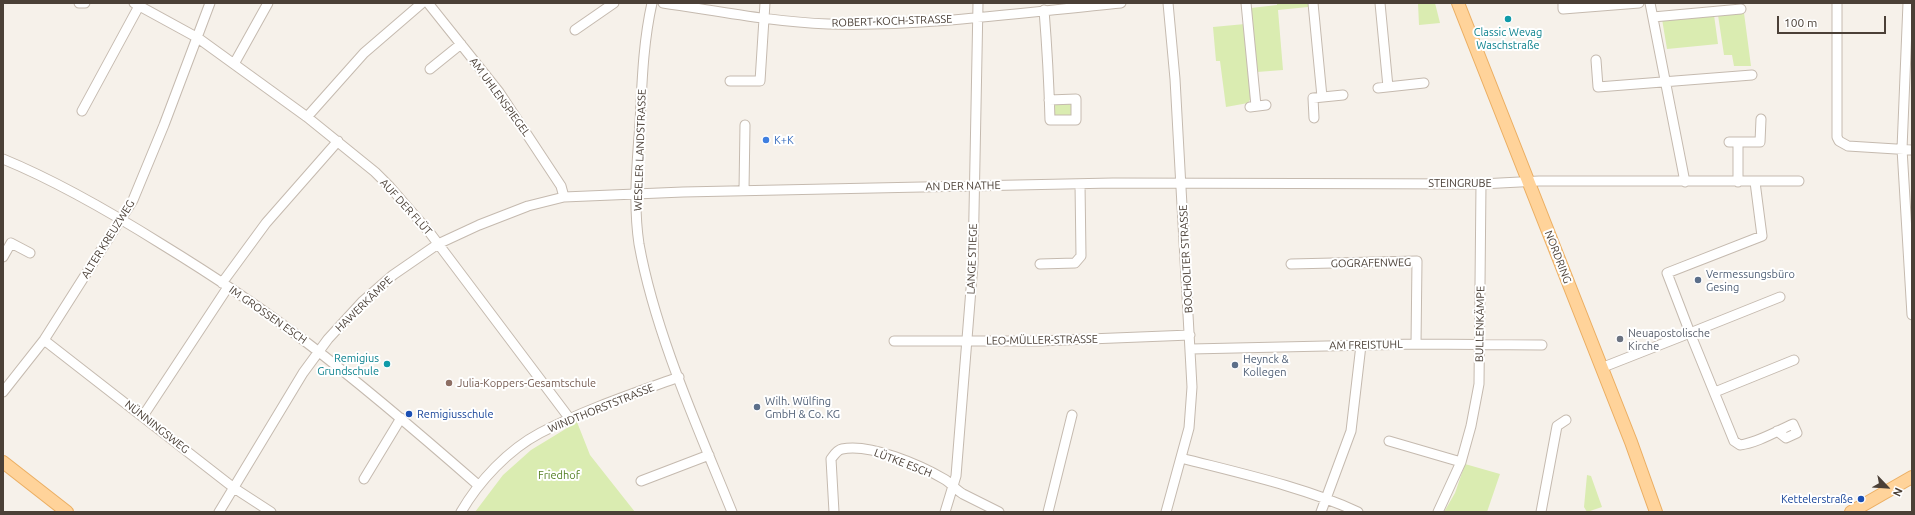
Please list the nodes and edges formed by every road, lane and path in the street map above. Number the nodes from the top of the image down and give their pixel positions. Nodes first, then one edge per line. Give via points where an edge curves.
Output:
1 (79, 3) edge
2 (85, 3) edge
3 (210, 3) edge
4 (268, 3) edge
5 (422, 3) edge
6 (428, 3) edge
7 (614, 3) edge
8 (652, 3) edge
9 (663, 3) edge
10 (765, 3) edge
11 (978, 3) edge
12 (1121, 3) edge
13 (1168, 3) edge
14 (1246, 3) edge
15 (1313, 3) edge
16 (1380, 3) edge
17 (1458, 3) edge
18 (1562, 3) edge
19 (1639, 3) edge
20 (1650, 3) edge
21 (1837, 3) edge
22 (1908, 3) edge
23 (136, 4) edge
24 (1741, 9) dead end
25 (1044, 10) junction
26 (978, 17) junction
27 (1653, 17) junction
28 (763, 18) junction
29 (574, 30) dead end
30 (198, 38) junction
31 (461, 44) junction
32 (1596, 60) dead end
33 (234, 64) junction
34 (430, 69) dead end
35 (1752, 75) dead end
36 (730, 81) dead end
37 (1666, 82) junction
38 (1424, 83) dead end
39 (1388, 87) junction
40 (1378, 88) dead end
41 (1343, 95) dead end
42 (1322, 97) junction
43 (1049, 100) dead end
44 (1266, 105) dead end
45 (82, 111) dead end
46 (307, 117) junction
47 (1314, 118) dead end
48 (1761, 119) dead end
49 (744, 125) dead end
50 (338, 141) junction
51 (1902, 149) junction
52 (1912, 150) edge
53 (3, 159) edge
54 (1528, 181) junction
55 (1799, 181) dead end
56 (1685, 182) junction
57 (1738, 182) junction
58 (1755, 182) junction
59 (1182, 183) junction
60 (1080, 184) junction
61 (1481, 184) junction
62 (974, 186) junction
63 (744, 190) junction
64 (636, 193) junction
65 (564, 197) junction
66 (122, 219) junction
67 (438, 244) junction
68 (30, 253) dead end
69 (3, 257) edge
70 (1911, 261) edge
71 (1040, 264) dead end
72 (1291, 264) dead end
73 (225, 285) junction
74 (1780, 297) dead end
75 (1912, 315) edge
76 (1690, 333) junction
77 (1190, 335) junction
78 (44, 340) junction
79 (894, 341) dead end
80 (967, 341) junction
81 (1416, 344) junction
82 (1542, 344) dead end
83 (1361, 345) junction
84 (1480, 345) junction
85 (1191, 349) junction
86 (318, 352) junction
87 (1794, 360) dead end
88 (1601, 368) junction
89 (679, 377) junction
90 (3, 392) edge
91 (1714, 392) junction
92 (1072, 415) dead end
93 (143, 416) junction
94 (401, 418) junction
95 (570, 419) junction
96 (1566, 420) dead end
97 (1776, 431) dead end
98 (1389, 441) dead end
99 (709, 455) junction
100 (1181, 458) junction
101 (3, 462) edge
102 (1461, 462) junction
103 (1912, 477) edge
104 (364, 479) dead end
105 (641, 481) dead end
106 (478, 485) junction
107 (953, 487) junction
108 (234, 488) junction
109 (1325, 498) junction
110 (67, 512) edge
111 (219, 512) edge
112 (271, 512) edge
113 (461, 512) edge
114 (732, 512) edge
115 (834, 512) edge
116 (945, 512) edge
117 (999, 512) edge
118 (1048, 512) edge
119 (1166, 512) edge
120 (1321, 512) edge
121 (1358, 512) edge
122 (1438, 512) edge
123 (1541, 512) edge
124 (1656, 512) edge
125 (1850, 512) edge

1 - 2 street
3 - 30 street, ALTER KREUZWEG
4 - 33 street
5 - 46 street via 364,53
6 - 31 street, AM UHLENSPIEGEL
7 - 29 street
8 - 64 street, WESELER LANDSTRASSE via 644,45
9 - 28 street, ROBERT-KOCH-STRASSE
10 - 28 street
11 - 26 street, LANGE STIEGE
12 - 25 street, ROBERT-KOCH-STRASSE
13 - 59 street, BOCHOLTER STRASSE via 1176,79
14 - 44 street via 1253,106
15 - 42 street
16 - 39 street
17 - 54 main road, NORDRING
18 - 19 street via 1563,9
20 - 27 street
21 - 51 street via 1837,137 1848,146
22 - 51 street
23 - 30 street, AUF DER FLÜT
23 - 45 street
24 - 27 street
25 - 26 street, ROBERT-KOCH-STRASSE
25 - 43 street
26 - 28 street, ROBERT-KOCH-STRASSE via 844,24
26 - 62 street, LANGE STIEGE
27 - 37 street
28 - 36 street via 760,81
30 - 33 street, AUF DER FLÜT
30 - 66 street, ALTER KREUZWEG via 133,200
31 - 34 street
31 - 65 street, AM UHLENSPIEGEL via 510,107 561,186
32 - 37 street via 1598,87
33 - 46 street, AUF DER FLÜT
35 - 37 street
37 - 56 street
38 - 39 street
39 - 40 street
41 - 42 street
42 - 47 street via 1313,98
46 - 50 street, AUF DER FLÜT
48 - 57 street via 1760,142 1734,142
49 - 63 street
50 - 67 street, AUF DER FLÜT via 390,187
50 - 73 street via 266,223
51 - 52 street
51 - 70 street
53 - 66 street, IM GROSSEN ESCH via 44,176
54 - 56 street, STEINGRUBE
54 - 61 street, STEINGRUBE
54 - 88 main road, NORDRING
55 - 58 street, STEINGRUBE
56 - 57 street, STEINGRUBE
57 - 58 street, STEINGRUBE
58 - 76 street via 1762,236 1667,273
59 - 60 street, AN DER NATHE
59 - 61 street, STEINGRUBE
59 - 77 street, BOCHOLTER STRASSE
60 - 62 street, AN DER NATHE
60 - 71 street via 1081,256 1075,263
61 - 84 street, BULLENKÄMPE
62 - 63 street, AN DER NATHE
62 - 80 street, LANGE STIEGE via 973,264
63 - 64 street, AN DER NATHE
64 - 65 street, HAWERKÄMPE
64 - 89 street, WESELER LANDSTRASSE via 639,243 647,281
65 - 67 street, HAWERKÄMPE via 528,206
66 - 73 street, IM GROSSEN ESCH
66 - 78 street, ALTER KREUZWEG
67 - 86 street, HAWERKÄMPE via 392,275 362,302
67 - 95 street, AUF DER FLÜT
68 - 69 street via 11,243
70 - 75 street
72 - 81 street, GOGRAFENWEG via 1417,262
73 - 86 street, IM GROSSEN ESCH
73 - 93 street
74 - 76 street
76 - 88 street
76 - 91 street
77 - 80 street, LEO-MÜLLER-STRASSE
77 - 85 street, BOCHOLTER STRASSE
78 - 90 street, ALTER KREUZWEG
78 - 93 street, NÜNNINGSWEG
79 - 80 street, LEO-MÜLLER-STRASSE
80 - 107 street, LANGE STIEGE
81 - 83 street, AM FREISTUHL
81 - 84 street, AM FREISTUHL
82 - 84 street, AM FREISTUHL
83 - 85 street, AM FREISTUHL
83 - 109 street via 1351,431
84 - 102 street, BULLENKÄMPE via 1476,407
85 - 100 street, BOCHOLTER STRASSE via 1192,402 1189,428
86 - 94 street, IM GROSSEN ESCH
86 - 108 street, HAWERKÄMPE
87 - 91 street
88 - 124 main road, NORDRING
89 - 95 street, WINDTHORSTSTRASSE
89 - 99 street, WESELER LANDSTRASSE
91 - 97 street via 1734,440 1740,445
92 - 118 street
93 - 108 street, NÜNNINGSWEG
94 - 104 street
94 - 106 street, IM GROSSEN ESCH
95 - 106 street, WINDTHORSTSTRASSE via 539,434 510,455
96 - 123 street via 1557,426
98 - 102 street
99 - 105 street
99 - 114 street, WESELER LANDSTRASSE
100 - 109 street
100 - 119 street, BOCHOLTER STRASSE
101 - 110 main road
102 - 122 street, BULLENKÄMPE
103 - 125 main road
106 - 113 street, WINDTHORSTSTRASSE
107 - 115 street, LÜTKE ESCH via 946,480 881,452 842,449 831,459
107 - 116 street, LANGE STIEGE
107 - 117 street, LÜTKE ESCH
108 - 111 street, HAWERKÄMPE
108 - 112 street, NÜNNINGSWEG
109 - 120 street
109 - 121 street

